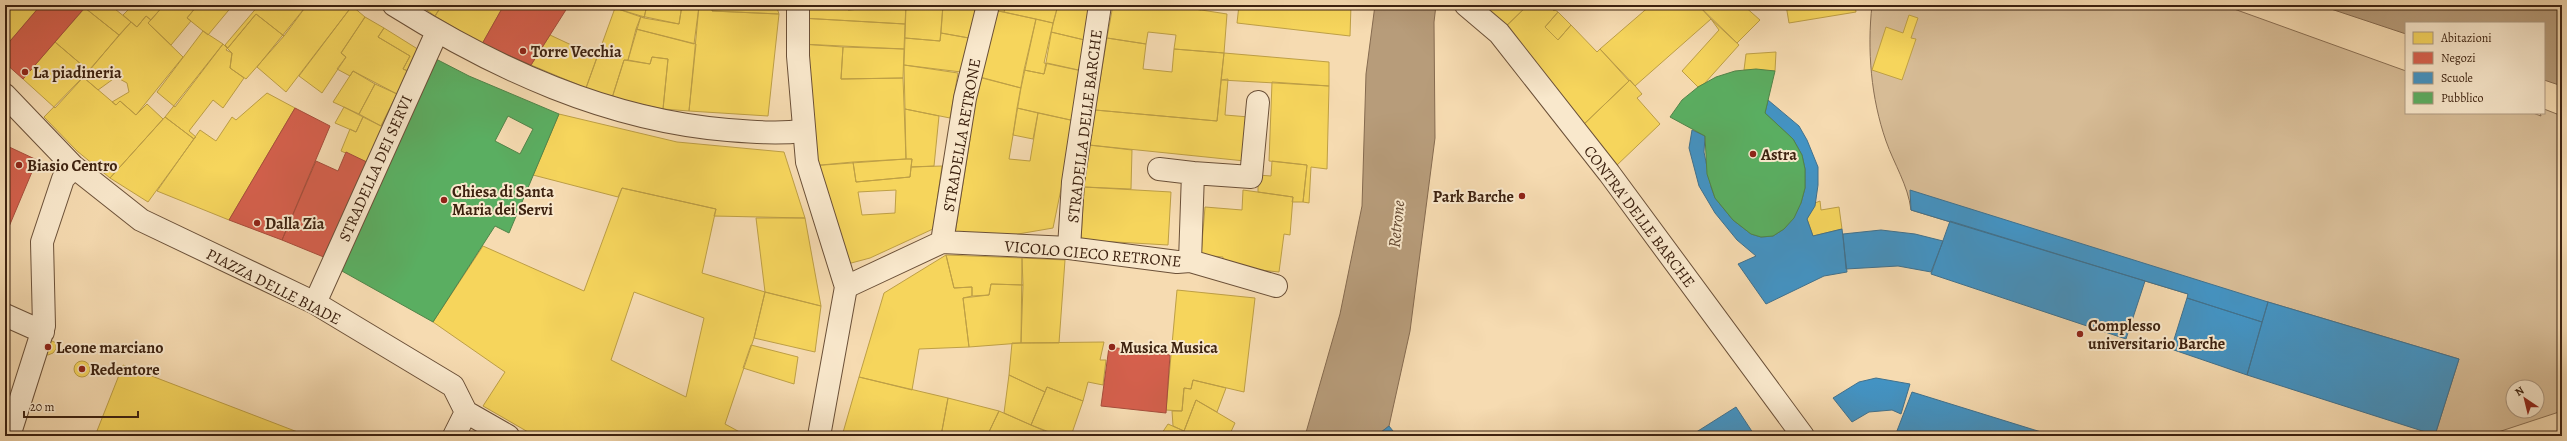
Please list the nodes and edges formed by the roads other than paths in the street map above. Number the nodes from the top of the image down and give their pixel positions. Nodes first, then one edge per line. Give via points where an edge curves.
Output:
1 (394, 5) edge
2 (798, 5) edge
3 (988, 5) edge
4 (1100, 5) edge
5 (1466, 5) edge
6 (437, 32) junction
7 (5, 95) edge
8 (1258, 102) dead end
9 (803, 131) junction
10 (74, 167) junction
11 (1159, 169) dead end
12 (1193, 173) junction
13 (942, 242) junction
14 (1069, 248) junction
15 (1190, 261) junction
16 (1276, 286) dead end
17 (846, 287) junction
18 (314, 303) junction
19 (5, 315) edge
20 (43, 329) junction
21 (466, 412) junction
22 (9, 436) edge
23 (454, 436) edge
24 (508, 436) edge
25 (819, 436) edge
26 (1803, 436) edge

1 - 6 street
2 - 9 street via 798,56
3 - 13 street, STRADELLA RETRONE via 965,98
4 - 14 street, STRADELLA DELLE BARCHE via 1073,182
5 - 26 street, CONTRA' DELLE BARCHE via 1499,33 1609,173
6 - 9 street via 517,72 595,104 643,118 694,127 756,132
6 - 18 street, STRADELLA DEI SERVI
7 - 10 street, PIAZZA DELLE BIADE
8 - 12 street via 1252,177
9 - 17 street via 807,162
10 - 18 street, PIAZZA DELLE BIADE via 141,220
10 - 20 street via 63,179 42,242
11 - 12 street
12 - 15 street, VICOLO CIECO RETRONE
13 - 14 street, VICOLO CIECO RETRONE
13 - 17 street, VICOLO CIECO RETRONE
14 - 15 street, VICOLO CIECO RETRONE via 1177,262
15 - 16 street
17 - 25 street
18 - 21 street, PIAZZA DELLE BIADE via 453,386
19 - 20 street
20 - 22 street
21 - 23 street
21 - 24 street

